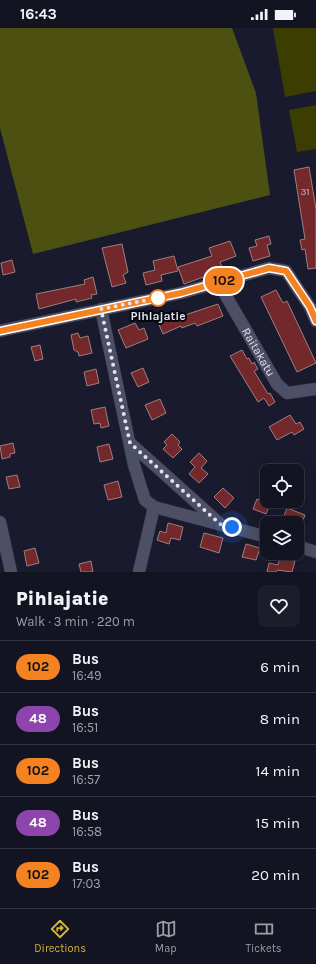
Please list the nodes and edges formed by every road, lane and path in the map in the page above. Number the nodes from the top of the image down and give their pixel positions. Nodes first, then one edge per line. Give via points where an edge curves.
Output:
1 (218, 282) junction
2 (101, 309) junction
3 (316, 321) edge
4 (0, 331) edge
5 (316, 389) edge
6 (130, 443) junction
7 (154, 506) junction
8 (0, 522) edge
9 (220, 524) junction
10 (260, 535) edge
11 (304, 548) edge
12 (316, 552) edge
13 (11, 572) edge
14 (139, 572) edge

1 - 2 street via 181,293
1 - 3 street via 269,268 286,271 310,307
1 - 5 street, Raitakatu via 277,384 287,393
2 - 4 street
2 - 6 street
6 - 7 street via 145,500
6 - 9 street
7 - 9 street
7 - 14 street
8 - 13 street
9 - 10 street
11 - 12 street

